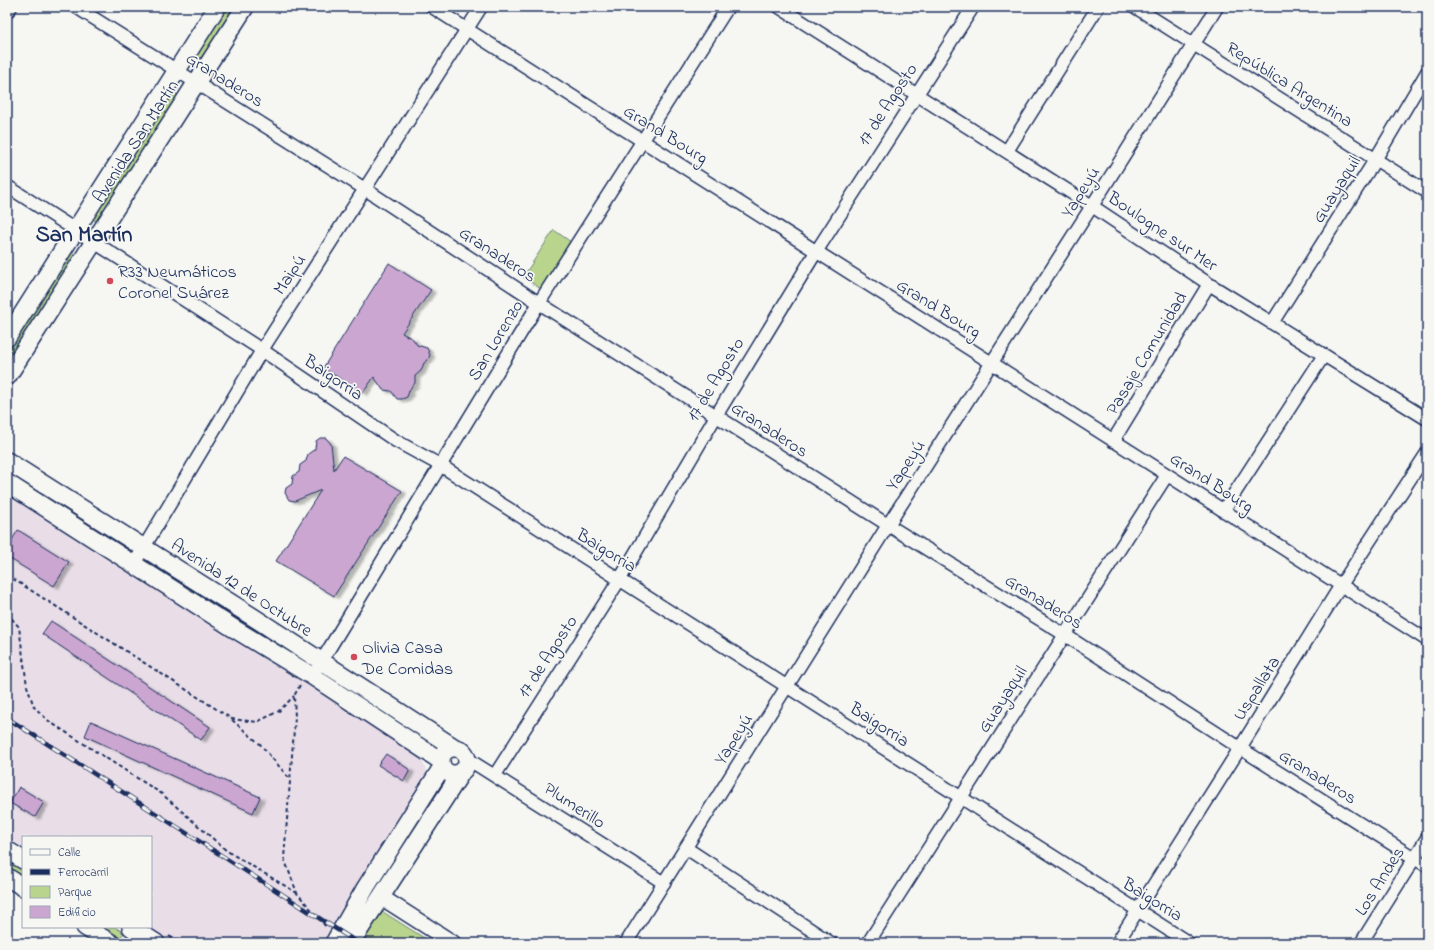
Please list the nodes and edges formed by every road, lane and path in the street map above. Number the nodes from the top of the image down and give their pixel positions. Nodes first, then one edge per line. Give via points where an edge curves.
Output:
1 (10, 7) edge
2 (76, 7) edge
3 (217, 7) edge
4 (245, 7) edge
5 (432, 7) edge
6 (481, 7) edge
7 (728, 7) edge
8 (779, 7) edge
9 (973, 7) edge
10 (1098, 7) edge
11 (1134, 7) edge
12 (1217, 7) edge
13 (7, 12) edge
14 (467, 29) junction
15 (1193, 44) junction
16 (177, 70) junction
17 (1427, 72) edge
18 (196, 83) junction
19 (918, 94) junction
20 (642, 141) junction
21 (1007, 151) junction
22 (1375, 160) junction
23 (7, 186) edge
24 (365, 189) junction
25 (1427, 192) edge
26 (1092, 206) junction
27 (75, 230) junction
28 (93, 242) junction
29 (816, 252) junction
30 (1209, 284) junction
31 (539, 303) junction
32 (1272, 323) junction
33 (7, 338) edge
34 (262, 350) junction
35 (1324, 355) junction
36 (992, 363) junction
37 (7, 377) edge
38 (716, 416) junction
39 (1427, 418) edge
40 (1113, 440) junction
41 (1427, 453) edge
42 (7, 461) edge
43 (440, 465) junction
44 (1167, 475) junction
45 (7, 483) edge
46 (1223, 511) junction
47 (888, 525) junction
48 (144, 548) junction
49 (134, 564) junction
50 (7, 575) edge
51 (620, 579) junction
52 (1341, 586) junction
53 (7, 613) edge
54 (1065, 635) junction
55 (1427, 640) edge
56 (322, 662) junction
57 (309, 675) junction
58 (788, 686) junction
59 (294, 696) junction
60 (232, 719) junction
61 (1240, 748) junction
62 (461, 759) junction
63 (441, 764) junction
64 (495, 775) junction
65 (290, 779) junction
66 (961, 797) junction
67 (1427, 838) edge
68 (686, 848) junction
69 (7, 850) edge
70 (1414, 858) junction
71 (22, 859) edge
72 (1427, 866) edge
73 (7, 877) edge
74 (664, 883) junction
75 (22, 886) edge
76 (366, 887) junction
77 (296, 893) junction
78 (381, 897) junction
79 (1137, 911) junction
80 (88, 928) edge
81 (341, 942) edge
82 (111, 943) edge
83 (453, 943) edge
84 (626, 943) edge
85 (831, 943) edge
86 (868, 943) edge
87 (1117, 943) edge
88 (1189, 943) edge
89 (1361, 943) edge

1 - 13 street
2 - 16 street, Granaderos
3 - 16 main road, Avenida San Martín
4 - 18 main road, Avenida San Martín
5 - 14 street, Grand Bourg
6 - 14 street, Maipú
7 - 20 street, San Lorenzo
8 - 19 street, Boulogne sur Mer
9 - 19 street, 17 de Agosto
10 - 21 street
11 - 15 street, República Argentina
12 - 15 street, Yapeyú
14 - 20 street, Grand Bourg
14 - 24 street, Maipú
15 - 22 street, República Argentina
15 - 26 street, Yapeyú
16 - 18 street, Granaderos
16 - 27 main road, Avenida San Martín
17 - 22 street, Guayaquil
18 - 24 street, Granaderos
18 - 28 main road, Avenida San Martín
19 - 21 street, Boulogne sur Mer
19 - 29 street, 17 de Agosto
20 - 29 street, Grand Bourg
20 - 31 street, San Lorenzo
21 - 26 street, Boulogne sur Mer
22 - 25 street, República Argentina
22 - 32 street, Guayaquil
23 - 27 street, Baigorria
24 - 31 street, Granaderos
24 - 34 street, Maipú
26 - 30 street, Boulogne sur Mer
26 - 36 street, Yapeyú
27 - 28 street, Baigorria
27 - 33 main road, Avenida San Martín
28 - 34 street, Baigorria
28 - 37 main road, Avenida San Martín
29 - 36 street, Grand Bourg
29 - 38 street, 17 de Agosto
30 - 32 street, Boulogne sur Mer
30 - 40 street, Pasaje Comunidad
31 - 38 street, Granaderos
31 - 43 street, San Lorenzo
32 - 35 street, Boulogne sur Mer
34 - 43 street, Baigorria via 396,441
34 - 48 street, Maipú
35 - 39 street, Boulogne sur Mer
35 - 46 street
36 - 40 street, Grand Bourg
36 - 47 street, Yapeyú
38 - 47 street, Granaderos
38 - 51 street, 17 de Agosto
40 - 44 street, Grand Bourg
41 - 52 street, Uspallata
42 - 48 main road, Avenida 12 de Octubre
43 - 51 street, Baigorria
43 - 56 street, San Lorenzo
44 - 46 street, Grand Bourg
44 - 54 street, Guayaquil
45 - 49 main road, Avenida 12 de Octubre
46 - 52 street, Grand Bourg
47 - 54 street, Granaderos
47 - 58 street, Yapeyú
48 - 49 street, Maipú
48 - 56 main road, Avenida 12 de Octubre
49 - 57 main road, Avenida 12 de Octubre
50 - 60 path
51 - 58 street, Baigorria
51 - 64 street, 17 de Agosto
52 - 55 street, Grand Bourg
52 - 61 street, Uspallata
53 - 77 path via 19,627 27,686 34,707 50,722 162,794 227,851
54 - 61 street, Granaderos
54 - 66 street, Guayaquil
56 - 57 street, San Lorenzo
56 - 62 main road, Avenida 12 de Octubre
57 - 59 path
57 - 63 main road, Avenida 12 de Octubre
58 - 66 street, Baigorria
58 - 68 street, Yapeyú
59 - 60 path via 279,711 257,722
59 - 65 path via 295,717
60 - 65 path via 260,744
61 - 70 street, Granaderos
61 - 79 street, Uspallata
62 - 63 main road via 446,750
62 - 63 main road, Avenida 12 de Octubre via 455,775 447,773
62 - 64 street, Plumerillo
62 - 78 main road
63 - 76 main road
64 - 74 street, Plumerillo
65 - 77 path via 284,858
66 - 79 street, Baigorria
66 - 86 street, Guayaquil
67 - 70 street, Los Andes
68 - 74 street, Yapeyú
68 - 85 street
69 - 71 main road
70 - 72 street, Granaderos
70 - 89 street, Los Andes
73 - 75 main road
74 - 84 street, Yapeyú
76 - 78 main road
76 - 81 main road
77 - 81 path
78 - 81 main road
78 - 83 street
79 - 87 street, Uspallata
79 - 88 street, Baigorria
80 - 82 main road

